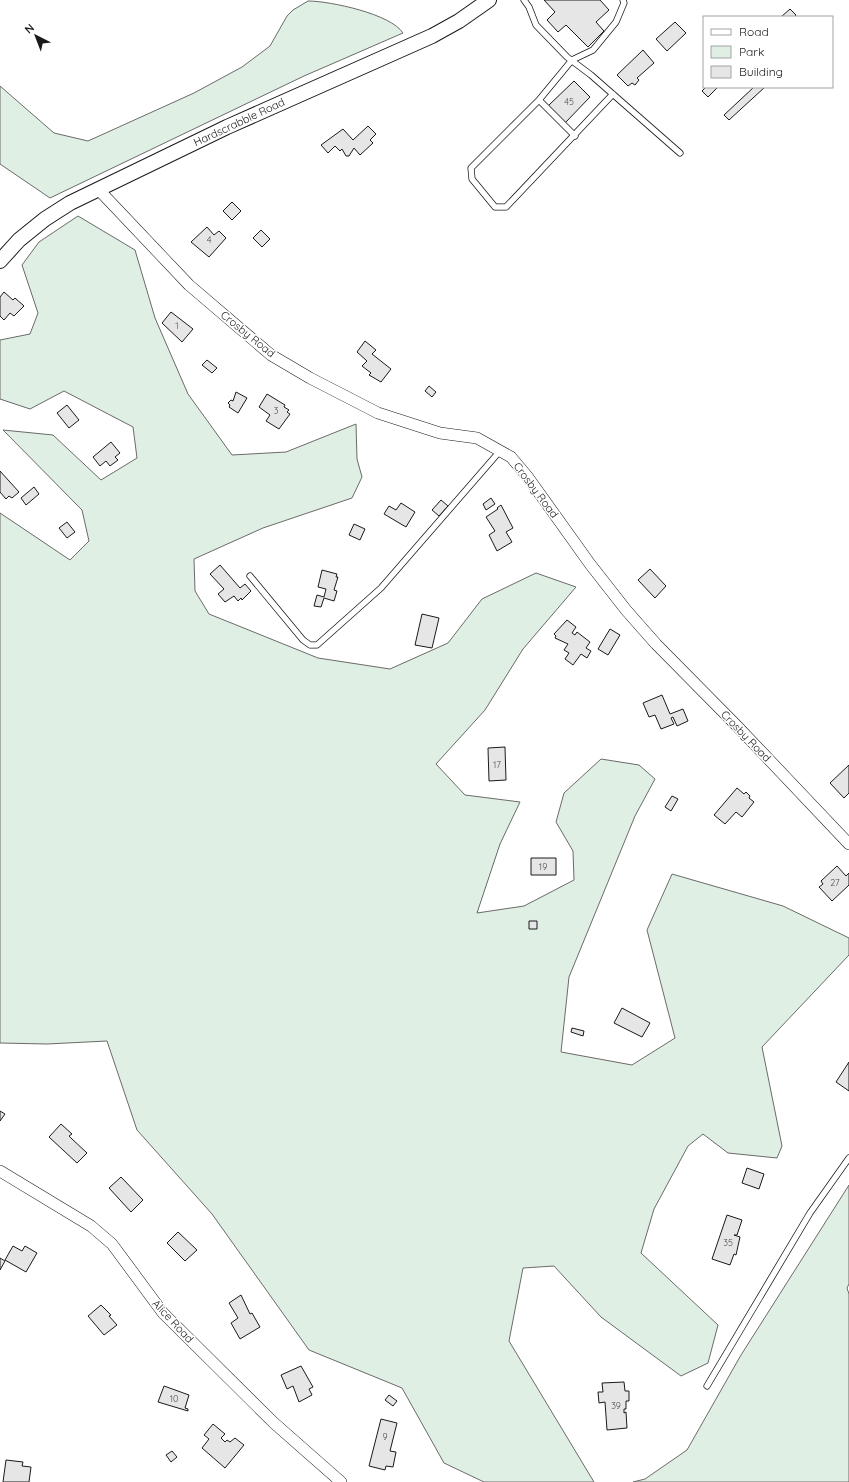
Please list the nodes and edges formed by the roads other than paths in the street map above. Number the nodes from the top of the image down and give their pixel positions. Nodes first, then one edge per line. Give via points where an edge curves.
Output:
1 (489, 0) edge
2 (524, 0) edge
3 (623, 0) edge
4 (572, 60) junction
5 (613, 94) junction
6 (539, 100) junction
7 (575, 136) junction
8 (680, 153) dead end
9 (98, 189) junction
10 (0, 261) edge
11 (500, 451) junction
12 (250, 576) dead end
13 (849, 844) edge
14 (849, 1158) edge
15 (0, 1171) edge
16 (706, 1386) dead end
17 (341, 1482) edge

1 - 9 street, Hardscrabble Road via 432,36 227,127
2 - 4 lane via 536,25
3 - 4 lane via 616,22 593,50
4 - 5 lane
4 - 6 lane
5 - 7 lane
5 - 8 lane
6 - 7 lane
6 - 7 lane via 471,168 472,179 495,207 506,207
9 - 10 street, Hardscrabble Road via 45,219 19,240
9 - 11 street, Crosby Road via 189,285 271,355 378,413 440,433 478,438
11 - 12 lane via 381,588 317,645 310,645 302,640
11 - 13 street, Crosby Road via 510,457 528,476 626,610 656,644
14 - 16 lane via 810,1213
15 - 17 street, Alice Road via 91,1226 112,1244 163,1313 274,1423

